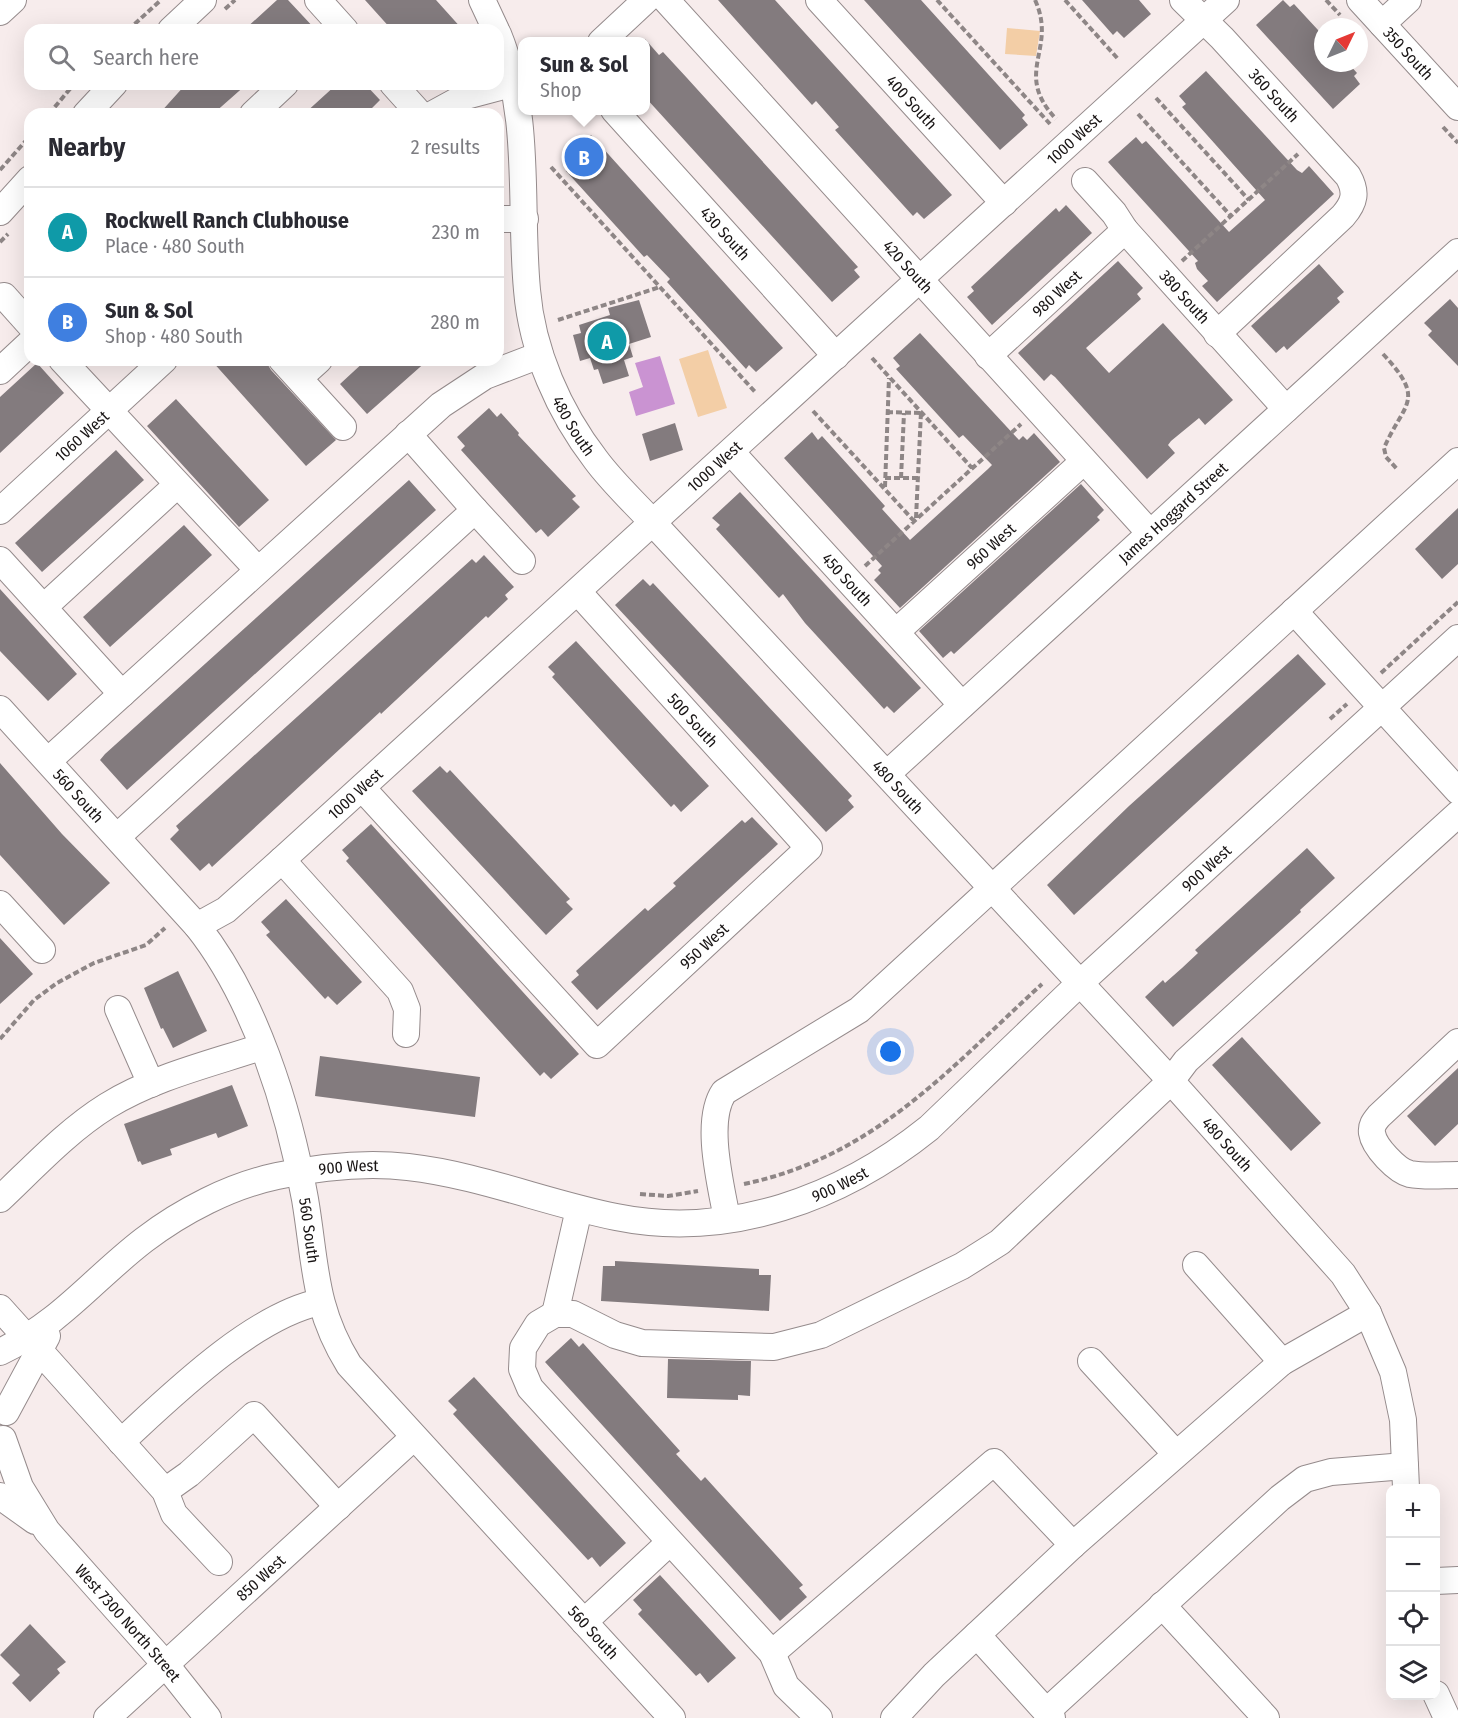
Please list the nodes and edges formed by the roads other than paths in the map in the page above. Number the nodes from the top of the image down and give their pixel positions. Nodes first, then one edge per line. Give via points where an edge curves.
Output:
1 (14, 0) edge
2 (203, 0) edge
3 (318, 0) edge
4 (482, 0) edge
5 (646, 0) edge
6 (666, 0) edge
7 (819, 0) edge
8 (1183, 0) edge
9 (1226, 0) edge
10 (1360, 0) edge
11 (1408, 0) edge
12 (0, 12) edge
13 (1203, 20) junction
14 (177, 24) edge
15 (339, 24) edge
16 (493, 24) edge
17 (1382, 24) junction
18 (606, 37) edge
19 (504, 49) edge
20 (518, 82) edge
21 (108, 90) edge
22 (279, 90) edge
23 (398, 90) edge
24 (488, 90) edge
25 (1458, 107) edge
26 (92, 108) edge
27 (259, 108) edge
28 (415, 108) edge
29 (444, 108) edge
30 (521, 115) edge
31 (618, 115) edge
32 (1085, 181) dead end
33 (24, 186) edge
34 (1004, 203) junction
35 (0, 212) edge
36 (504, 219) edge
37 (525, 219) junction
38 (1125, 230) junction
39 (1458, 252) edge
40 (918, 280) junction
41 (4, 296) dead end
42 (24, 318) edge
43 (1217, 334) junction
44 (24, 349) edge
45 (540, 355) junction
46 (836, 356) junction
47 (988, 356) junction
48 (67, 366) edge
49 (157, 366) edge
50 (291, 369) edge
51 (0, 371) edge
52 (1286, 409) junction
53 (108, 411) junction
54 (343, 427) dead end
55 (408, 434) junction
56 (732, 453) junction
57 (1084, 461) junction
58 (1458, 461) edge
59 (177, 485) junction
60 (475, 510) junction
61 (0, 511) edge
62 (654, 524) junction
63 (1150, 533) junction
64 (0, 560) edge
65 (522, 561) dead end
66 (258, 570) junction
67 (578, 592) junction
68 (44, 607) junction
69 (1294, 611) junction
70 (896, 632) junction
71 (1458, 638) edge
72 (122, 694) junction
73 (962, 705) junction
74 (1382, 707) junction
75 (0, 709) edge
76 (48, 761) junction
77 (888, 773) junction
78 (362, 788) junction
79 (1458, 790) edge
80 (1458, 814) edge
81 (117, 837) junction
82 (809, 848) joint
83 (282, 860) junction
84 (992, 887) junction
85 (0, 904) edge
86 (197, 926) junction
87 (42, 950) dead end
88 (1080, 983) junction
89 (118, 1009) dead end
90 (406, 1034) dead end
91 (1458, 1042) edge
92 (261, 1047) junction
93 (1171, 1081) junction
94 (151, 1084) junction
95 (298, 1172) junction
96 (1458, 1175) edge
97 (0, 1199) edge
98 (579, 1209) junction
99 (727, 1219) junction
100 (1196, 1266) dead end
101 (320, 1302) junction
102 (0, 1308) edge
103 (1368, 1313) junction
104 (555, 1314) junction
105 (33, 1344) junction
106 (0, 1352) edge
107 (1091, 1361) dead end
108 (1282, 1362) junction
109 (3, 1404) edge
110 (414, 1437) junction
111 (121, 1442) junction
112 (2, 1443) edge
113 (1176, 1454) junction
114 (1406, 1477) edge
115 (165, 1491) junction
116 (0, 1496) edge
117 (338, 1507) junction
118 (47, 1531) junction
119 (670, 1542) junction
120 (1073, 1545) junction
121 (219, 1562) dead end
122 (1458, 1580) edge
123 (1440, 1581) edge
124 (1162, 1605) junction
125 (584, 1622) junction
126 (977, 1635) junction
127 (772, 1653) junction
128 (166, 1665) junction
129 (1439, 1700) edge
130 (1050, 1715) edge
131 (107, 1718) edge
132 (207, 1718) edge
133 (672, 1718) edge
134 (819, 1718) edge
135 (894, 1718) edge
136 (1266, 1718) edge
137 (1448, 1718) edge

1 - 12 street
2 - 14 street
3 - 15 street
4 - 16 street
5 - 18 street
6 - 40 street, 420 South
7 - 34 street, 400 South
8 - 13 street, 360 South
9 - 13 street, 1000 West
10 - 17 street, 350 South
11 - 17 street
13 - 34 street, 1000 West
13 - 43 street, 360 South via 1348,176 1354,198 1343,216
17 - 25 street, 350 South
19 - 20 street, 480 South
21 - 26 street
22 - 27 street
23 - 28 street
24 - 29 street
30 - 37 street, 480 South
31 - 46 street, 430 South
32 - 38 street, 380 South
33 - 35 street
34 - 40 street, 1000 West
36 - 37 street
37 - 45 street, 480 South via 527,293
38 - 43 street, 380 South
38 - 47 street, 980 West
39 - 52 street, James Hoggard Street
40 - 46 street, 1000 West
40 - 47 street, 420 South
41 - 42 street
43 - 52 street, 380 South
44 - 51 street
45 - 55 street via 505,367 469,386
45 - 62 street, 480 South via 580,437
46 - 56 street, 1000 West
47 - 57 street, 420 South
48 - 53 street
49 - 53 street, 1060 West
50 - 54 street
52 - 63 street, James Hoggard Street
53 - 59 street
53 - 61 street, 1060 West
55 - 60 street
55 - 66 street
56 - 62 street, 1000 West
56 - 70 street, 450 South
57 - 63 street, 420 South
57 - 70 street, 960 West
58 - 69 street
59 - 66 street
59 - 68 street
60 - 65 street
60 - 81 street
62 - 67 street, 1000 West
62 - 77 street, 480 South
63 - 73 street, James Hoggard Street
64 - 68 street
66 - 72 street
67 - 78 street, 1000 West
67 - 82 street, 500 South
68 - 72 street
69 - 74 street
69 - 84 street
70 - 73 street, 450 South
71 - 74 street, 900 West
72 - 76 street
73 - 77 street, James Hoggard Street
74 - 79 street
74 - 88 street, 900 West
75 - 76 street, 560 South
76 - 81 street, 560 South
77 - 84 street, 480 South
78 - 82 street, 950 West via 597,1045
78 - 83 street, 1000 West
80 - 93 street via 1186,1061
81 - 86 street, 560 South
83 - 86 street, 1000 West via 226,909
83 - 90 street via 400,991 407,1009
84 - 88 street, 480 South
84 - 99 street via 859,1010 724,1092 714,1120
85 - 87 street
86 - 92 street, 560 South via 224,964
88 - 93 street, 480 South
88 - 99 street, 900 West via 902,1150 819,1195
89 - 94 street
91 - 96 street via 1372,1125 1378,1146 1402,1171
92 - 94 street
92 - 95 street, 560 South
93 - 103 street, 480 South via 1343,1274
93 - 104 street via 1000,1242 962,1266 822,1335 774,1347 642,1343 615,1335 573,1314
94 - 97 street via 88,1119
95 - 98 street, 900 West via 361,1165 409,1167
95 - 101 street, 560 South
95 - 105 street, 900 West via 254,1182 172,1222 128,1254
98 - 99 street, 900 West via 650,1222
98 - 104 street
100 - 108 street
101 - 110 street, 560 South via 328,1327 349,1365
101 - 111 street via 303,1305 222,1353
102 - 105 street
103 - 108 street
103 - 114 street, 480 South via 1393,1372 1403,1420
104 - 119 street via 538,1324 523,1348 525,1379
105 - 106 street, 900 West
105 - 109 street, 900 West
105 - 111 street
107 - 113 street
108 - 113 street
109 - 112 street
110 - 117 street, 850 West
110 - 125 street, 560 South
111 - 115 street
112 - 118 street, West 7300 North Street via 20,1487
113 - 120 street
114 - 124 street via 1331,1472 1305,1479
115 - 117 street via 255,1415
115 - 121 street via 174,1514
116 - 118 street, West 7300 North Street
117 - 128 street, 850 West
118 - 128 street, West 7300 North Street
119 - 125 street
119 - 127 street
120 - 126 street
120 - 127 street via 994,1462
122 - 123 street
124 - 130 street
124 - 136 street
125 - 133 street, 560 South
126 - 130 street
126 - 135 street
127 - 134 street via 786,1686
128 - 131 street, 850 West
128 - 132 street, West 7300 North Street
129 - 137 street

